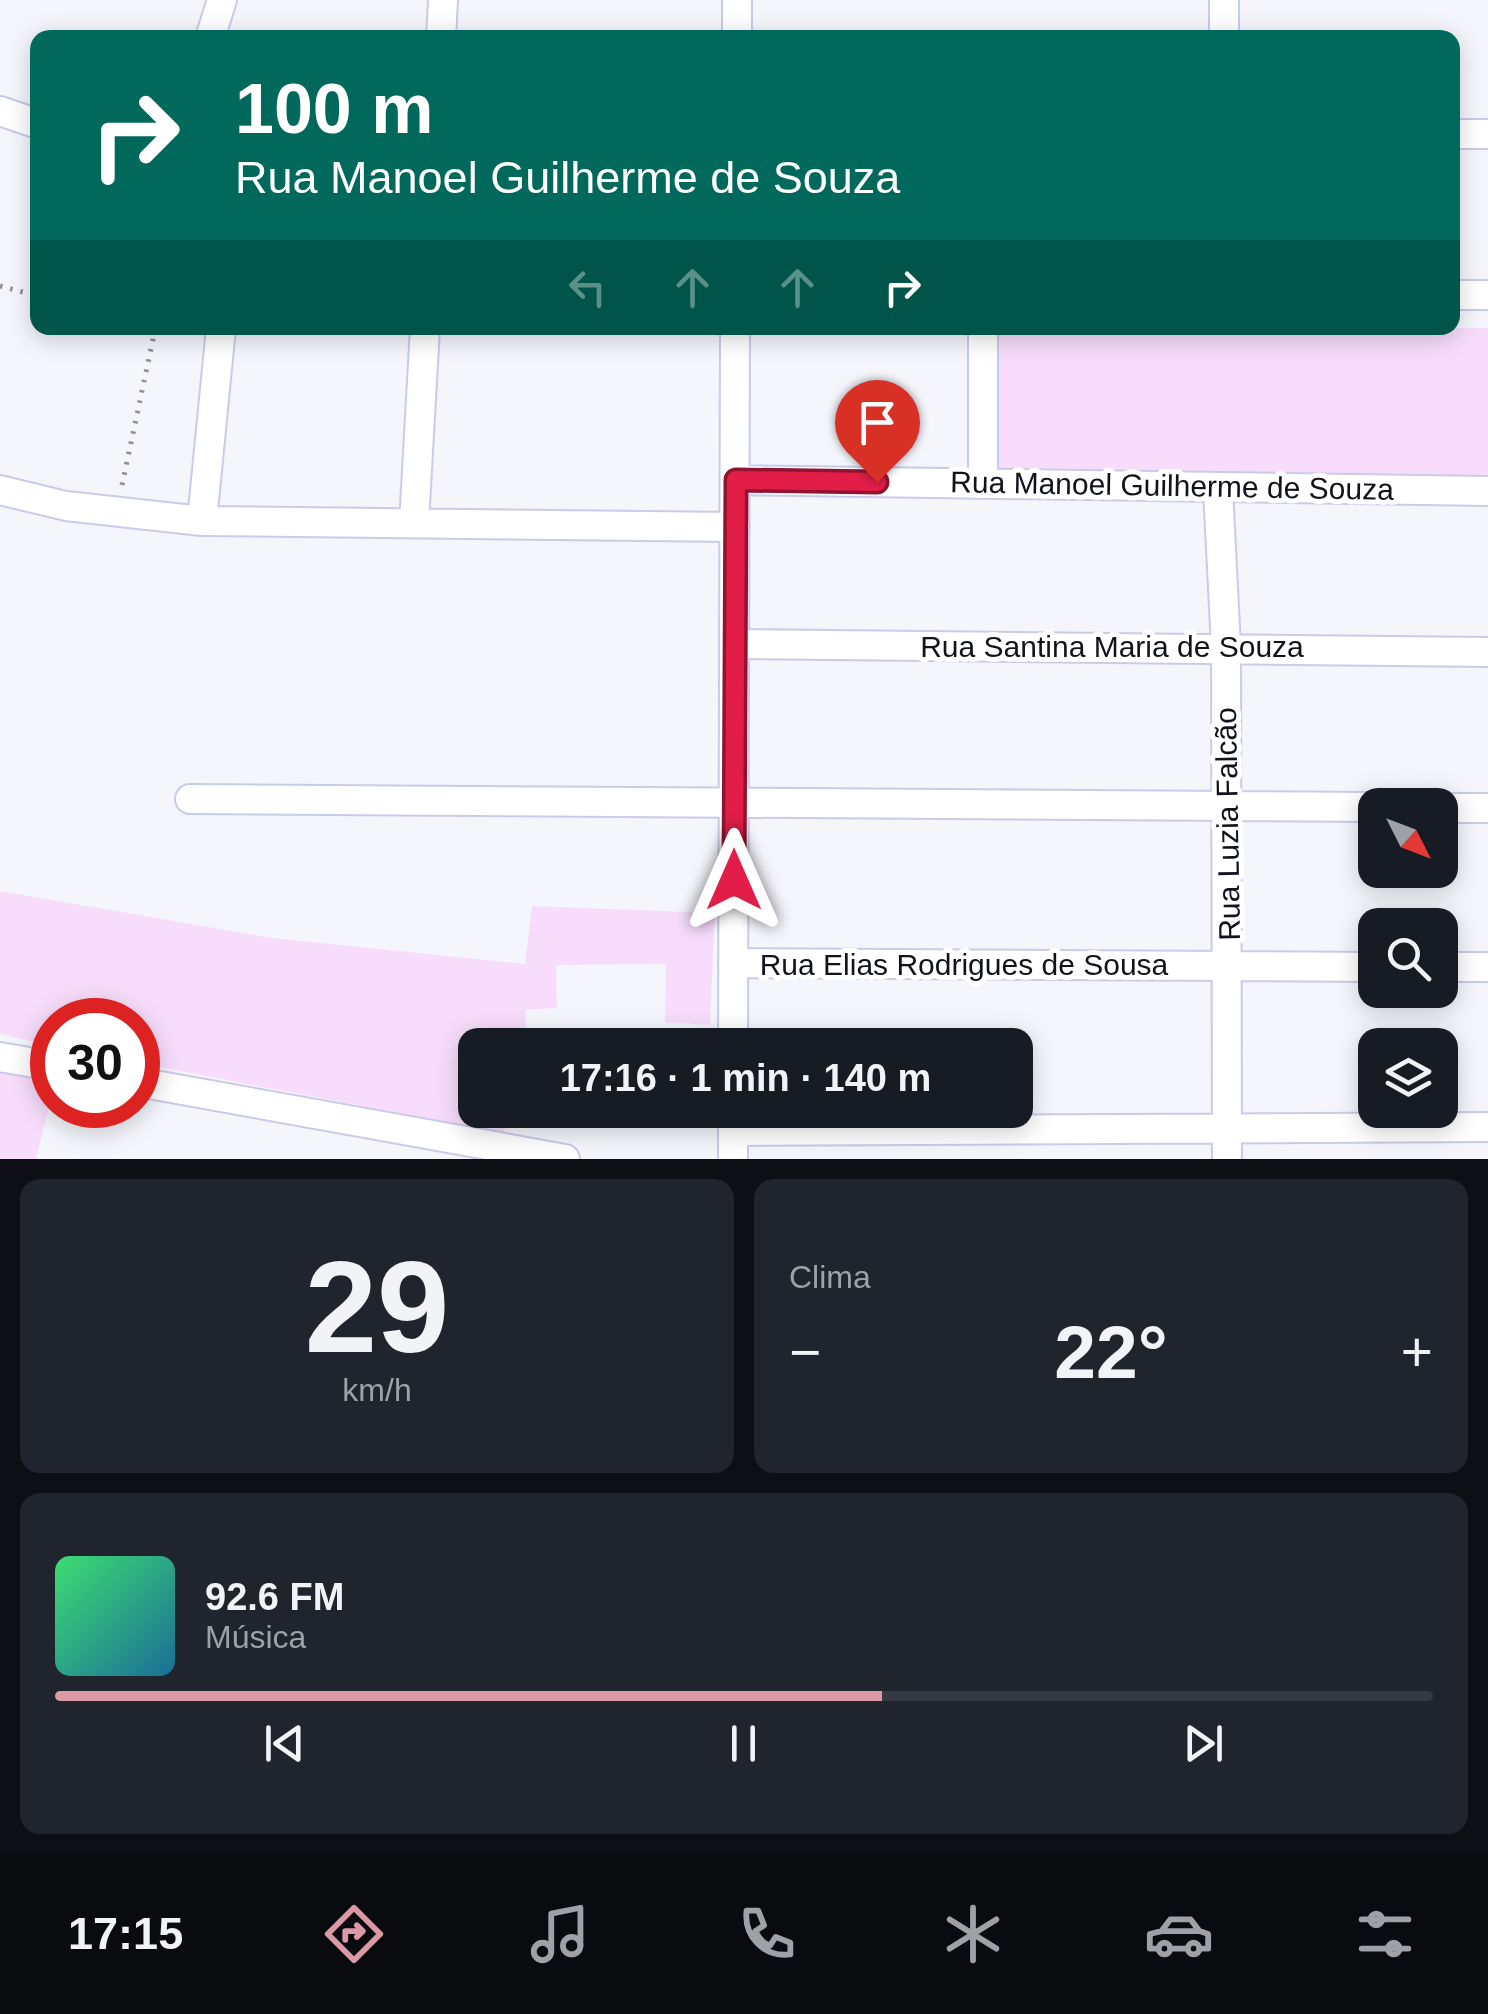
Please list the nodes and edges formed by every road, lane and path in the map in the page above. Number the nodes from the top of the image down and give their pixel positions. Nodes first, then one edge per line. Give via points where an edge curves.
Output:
1 (222, 0) edge
2 (443, 0) edge
3 (738, 0) edge
4 (1224, 0) edge
5 (213, 30) edge
6 (441, 30) edge
7 (737, 30) edge
8 (1224, 30) edge
9 (0, 111) edge
10 (30, 121) edge
11 (1460, 134) edge
12 (1488, 134) edge
13 (0, 286) edge
14 (30, 294) edge
15 (1460, 295) edge
16 (1488, 295) edge
17 (154, 335) edge
18 (220, 335) edge
19 (425, 335) edge
20 (734, 335) edge
21 (983, 335) edge
22 (736, 480) junction
23 (983, 482) junction
24 (1218, 489) junction
25 (0, 490) edge
26 (1488, 491) edge
27 (117, 512) junction
28 (202, 520) junction
29 (414, 523) junction
30 (734, 528) junction
31 (736, 644) junction
32 (1226, 647) junction
33 (1488, 652) edge
34 (190, 798) dead end
35 (734, 805) junction
36 (1227, 806) junction
37 (1358, 807) edge
38 (1458, 808) edge
39 (1488, 808) edge
40 (734, 963) junction
41 (1230, 966) junction
42 (1358, 967) edge
43 (1458, 967) edge
44 (1488, 967) edge
45 (733, 1028) edge
46 (0, 1057) edge
47 (30, 1062) edge
48 (160, 1086) edge
49 (1227, 1126) junction
50 (1488, 1127) edge
51 (733, 1133) edge
52 (566, 1159) edge
53 (1227, 1159) edge

1 - 5 street
2 - 6 street
3 - 7 street
4 - 8 street
9 - 10 street
11 - 12 street
13 - 14 path
15 - 16 street
17 - 27 path
18 - 28 street
19 - 29 street
20 - 22 street
21 - 23 street
22 - 23 street, Rua Manoel Guilherme de Souza
22 - 30 street
23 - 24 street, Rua Manoel Guilherme de Souza
24 - 26 street, Rua Manoel Guilherme de Souza
24 - 32 street, Rua Luzia Falcão
25 - 27 street
27 - 28 street
28 - 29 street
29 - 30 street
30 - 31 street
31 - 32 street, Rua Santina Maria de Souza
31 - 35 street
32 - 33 street, Rua Santina Maria de Souza
32 - 36 street, Rua Luzia Falcão
34 - 35 street
35 - 36 street
35 - 40 street
36 - 37 street
36 - 41 street, Rua Luzia Falcão
38 - 39 street
40 - 41 street, Rua Elias Rodrigues de Sousa
40 - 45 street
41 - 42 street, Rua Elias Rodrigues de Sousa
41 - 49 street, Rua Luzia Falcão
43 - 44 street
46 - 47 street
48 - 52 street
49 - 50 street
49 - 51 street
49 - 53 street, Rua Luzia Falcão

